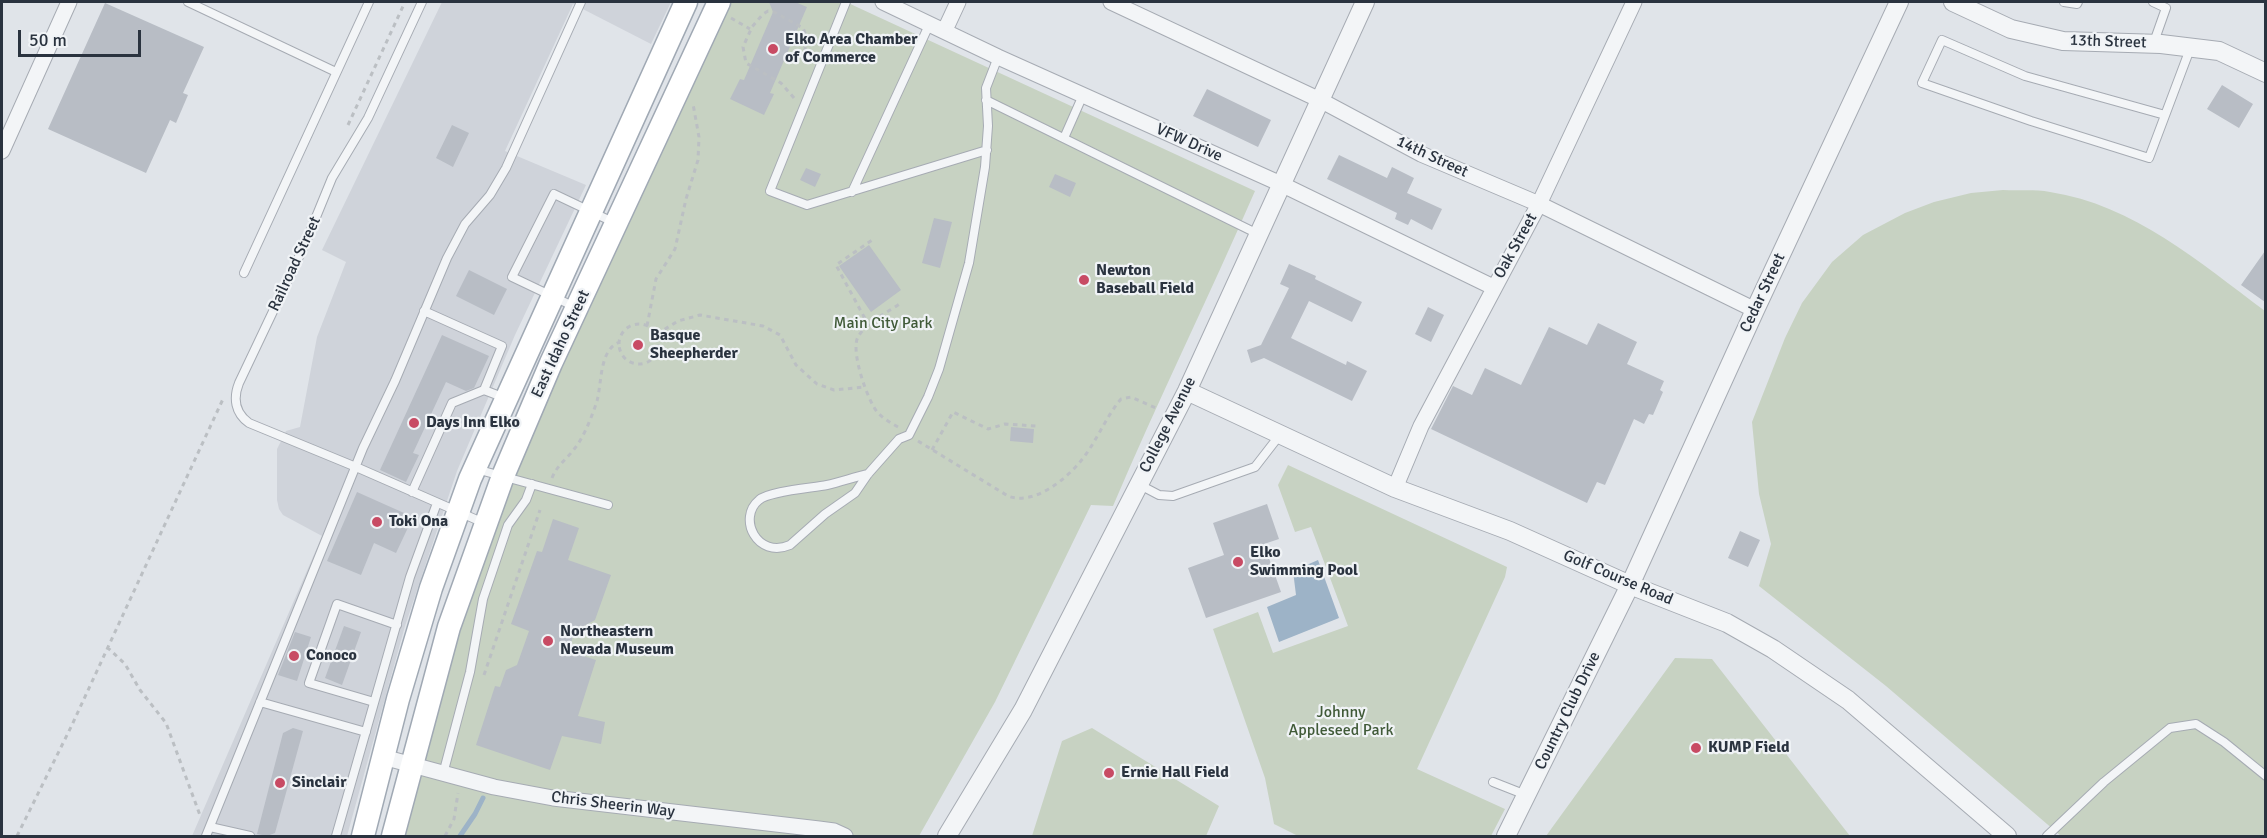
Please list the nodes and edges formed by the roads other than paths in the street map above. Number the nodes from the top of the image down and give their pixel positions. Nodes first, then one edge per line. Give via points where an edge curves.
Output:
1 (69, 2) edge
2 (188, 2) edge
3 (369, 2) edge
4 (422, 2) edge
5 (581, 2) edge
6 (686, 2) edge
7 (846, 2) edge
8 (883, 2) edge
9 (958, 2) edge
10 (1111, 2) edge
11 (1365, 2) edge
12 (1634, 2) edge
13 (1899, 2) edge
14 (1953, 2) edge
15 (2064, 2) edge
16 (2078, 2) edge
17 (2153, 2) edge
18 (722, 8) edge
19 (930, 23) junction
20 (945, 30) junction
21 (2153, 44) junction
22 (2191, 48) junction
23 (998, 57) junction
24 (336, 72) junction
25 (2265, 73) edge
26 (1083, 95) junction
27 (986, 100) junction
28 (1320, 100) junction
29 (2165, 115) junction
30 (1064, 138) junction
31 (987, 150) junction
32 (2, 151) edge
33 (1281, 184) junction
34 (852, 192) junction
35 (1539, 204) junction
36 (590, 212) junction
37 (616, 224) junction
38 (1258, 234) junction
39 (244, 273) dead end
40 (1493, 287) junction
41 (551, 297) junction
42 (577, 308) junction
43 (1755, 310) junction
44 (424, 311) junction
45 (484, 390) junction
46 (1187, 391) junction
47 (505, 398) junction
48 (1280, 434) junction
49 (356, 467) junction
50 (474, 469) junction
51 (868, 474) junction
52 (503, 476) junction
53 (532, 484) junction
54 (1138, 484) junction
55 (1395, 488) junction
56 (412, 492) junction
57 (608, 504) dead end
58 (447, 507) junction
59 (485, 524) junction
60 (1630, 585) junction
61 (397, 625) junction
62 (260, 702) junction
63 (374, 702) junction
64 (366, 732) junction
65 (383, 757) junction
66 (411, 765) junction
67 (443, 774) junction
68 (2265, 776) edge
69 (1493, 782) dead end
70 (1527, 795) junction
71 (210, 827) junction
72 (206, 837) edge
73 (249, 837) edge
74 (336, 837) edge
75 (363, 837) edge
76 (393, 837) edge
77 (845, 837) edge
78 (947, 837) edge
79 (1506, 837) edge
80 (2007, 837) edge
81 (2047, 837) edge

1 - 32 street
2 - 24 lane
3 - 24 lane
4 - 49 lane, Railroad Street via 368,118 332,178 235,395 239,412 249,423
5 - 44 lane via 506,168 490,195 465,224
6 - 36 main road, East Idaho Street
7 - 34 lane via 770,191 807,206
8 - 19 street, VFW Drive
9 - 20 street
10 - 28 street, 14th Street
11 - 28 street, College Avenue
12 - 35 street, Oak Street
13 - 43 street, Cedar Street
14 - 21 street, 13th Street via 2011,29 2063,41
15 - 16 lane
17 - 21 lane via 2166,8
18 - 37 main road, East Idaho Street
19 - 20 street, VFW Drive
19 - 34 lane
20 - 23 street, VFW Drive
21 - 22 street, 13th Street
22 - 25 street, 13th Street via 2218,51
22 - 29 lane
23 - 26 street, VFW Drive
23 - 27 lane via 987,84
24 - 39 lane
26 - 30 lane
26 - 33 street, VFW Drive
27 - 30 lane
27 - 31 lane
28 - 33 street, College Avenue
28 - 35 street, 14th Street via 1422,154
29 - 29 lane via 2149,158 1922,83 1942,40 2025,76
30 - 38 lane
31 - 34 lane
31 - 51 lane via 962,293 939,369 909,435 899,439
33 - 38 street, College Avenue
33 - 40 street, VFW Drive
35 - 40 street, Oak Street
35 - 43 street, 14th Street
36 - 37 lane
36 - 41 main road, East Idaho Street
36 - 41 lane via 554,194 512,277
37 - 42 main road, East Idaho Street
38 - 46 street, College Avenue
40 - 55 street, Oak Street via 1421,426
41 - 42 lane
41 - 47 main road, East Idaho Street
42 - 52 main road, East Idaho Street
43 - 60 street, Cedar Street
44 - 45 lane via 502,346
44 - 49 lane
45 - 47 lane
45 - 56 lane via 452,403
46 - 48 street, Golf Course Road
46 - 54 street, College Avenue
47 - 50 main road, East Idaho Street
48 - 54 lane via 1255,467 1173,496 1159,495
48 - 55 street, Golf Course Road
49 - 56 lane
49 - 62 lane
50 - 52 lane
50 - 58 main road, East Idaho Street
51 - 51 lane via 761,498 750,514 757,539 769,548 790,545 855,493
52 - 53 lane
52 - 59 main road, East Idaho Street
53 - 57 lane
53 - 67 lane via 508,525 483,599 470,672
54 - 78 street, College Avenue via 1023,710
55 - 60 street, Golf Course Road via 1510,531
56 - 58 lane
58 - 59 lane
58 - 61 lane via 410,577
58 - 65 main road, East Idaho Street via 431,588
59 - 66 main road, East Idaho Street via 448,627
60 - 70 street, Country Club Drive
60 - 80 street, Golf Course Road via 1727,623 1810,672
61 - 63 lane
61 - 63 lane via 337,604 309,683
62 - 64 lane
62 - 71 lane
63 - 64 lane
64 - 74 lane
65 - 66 street, Chris Sheerin Way
65 - 75 main road, East Idaho Street
66 - 67 street, Chris Sheerin Way
66 - 76 main road, East Idaho Street
67 - 77 street, Chris Sheerin Way via 585,803 819,829
68 - 81 lane via 2196,724 2170,728 2111,776
69 - 70 lane
70 - 79 street, Country Club Drive
71 - 72 lane
71 - 73 lane

